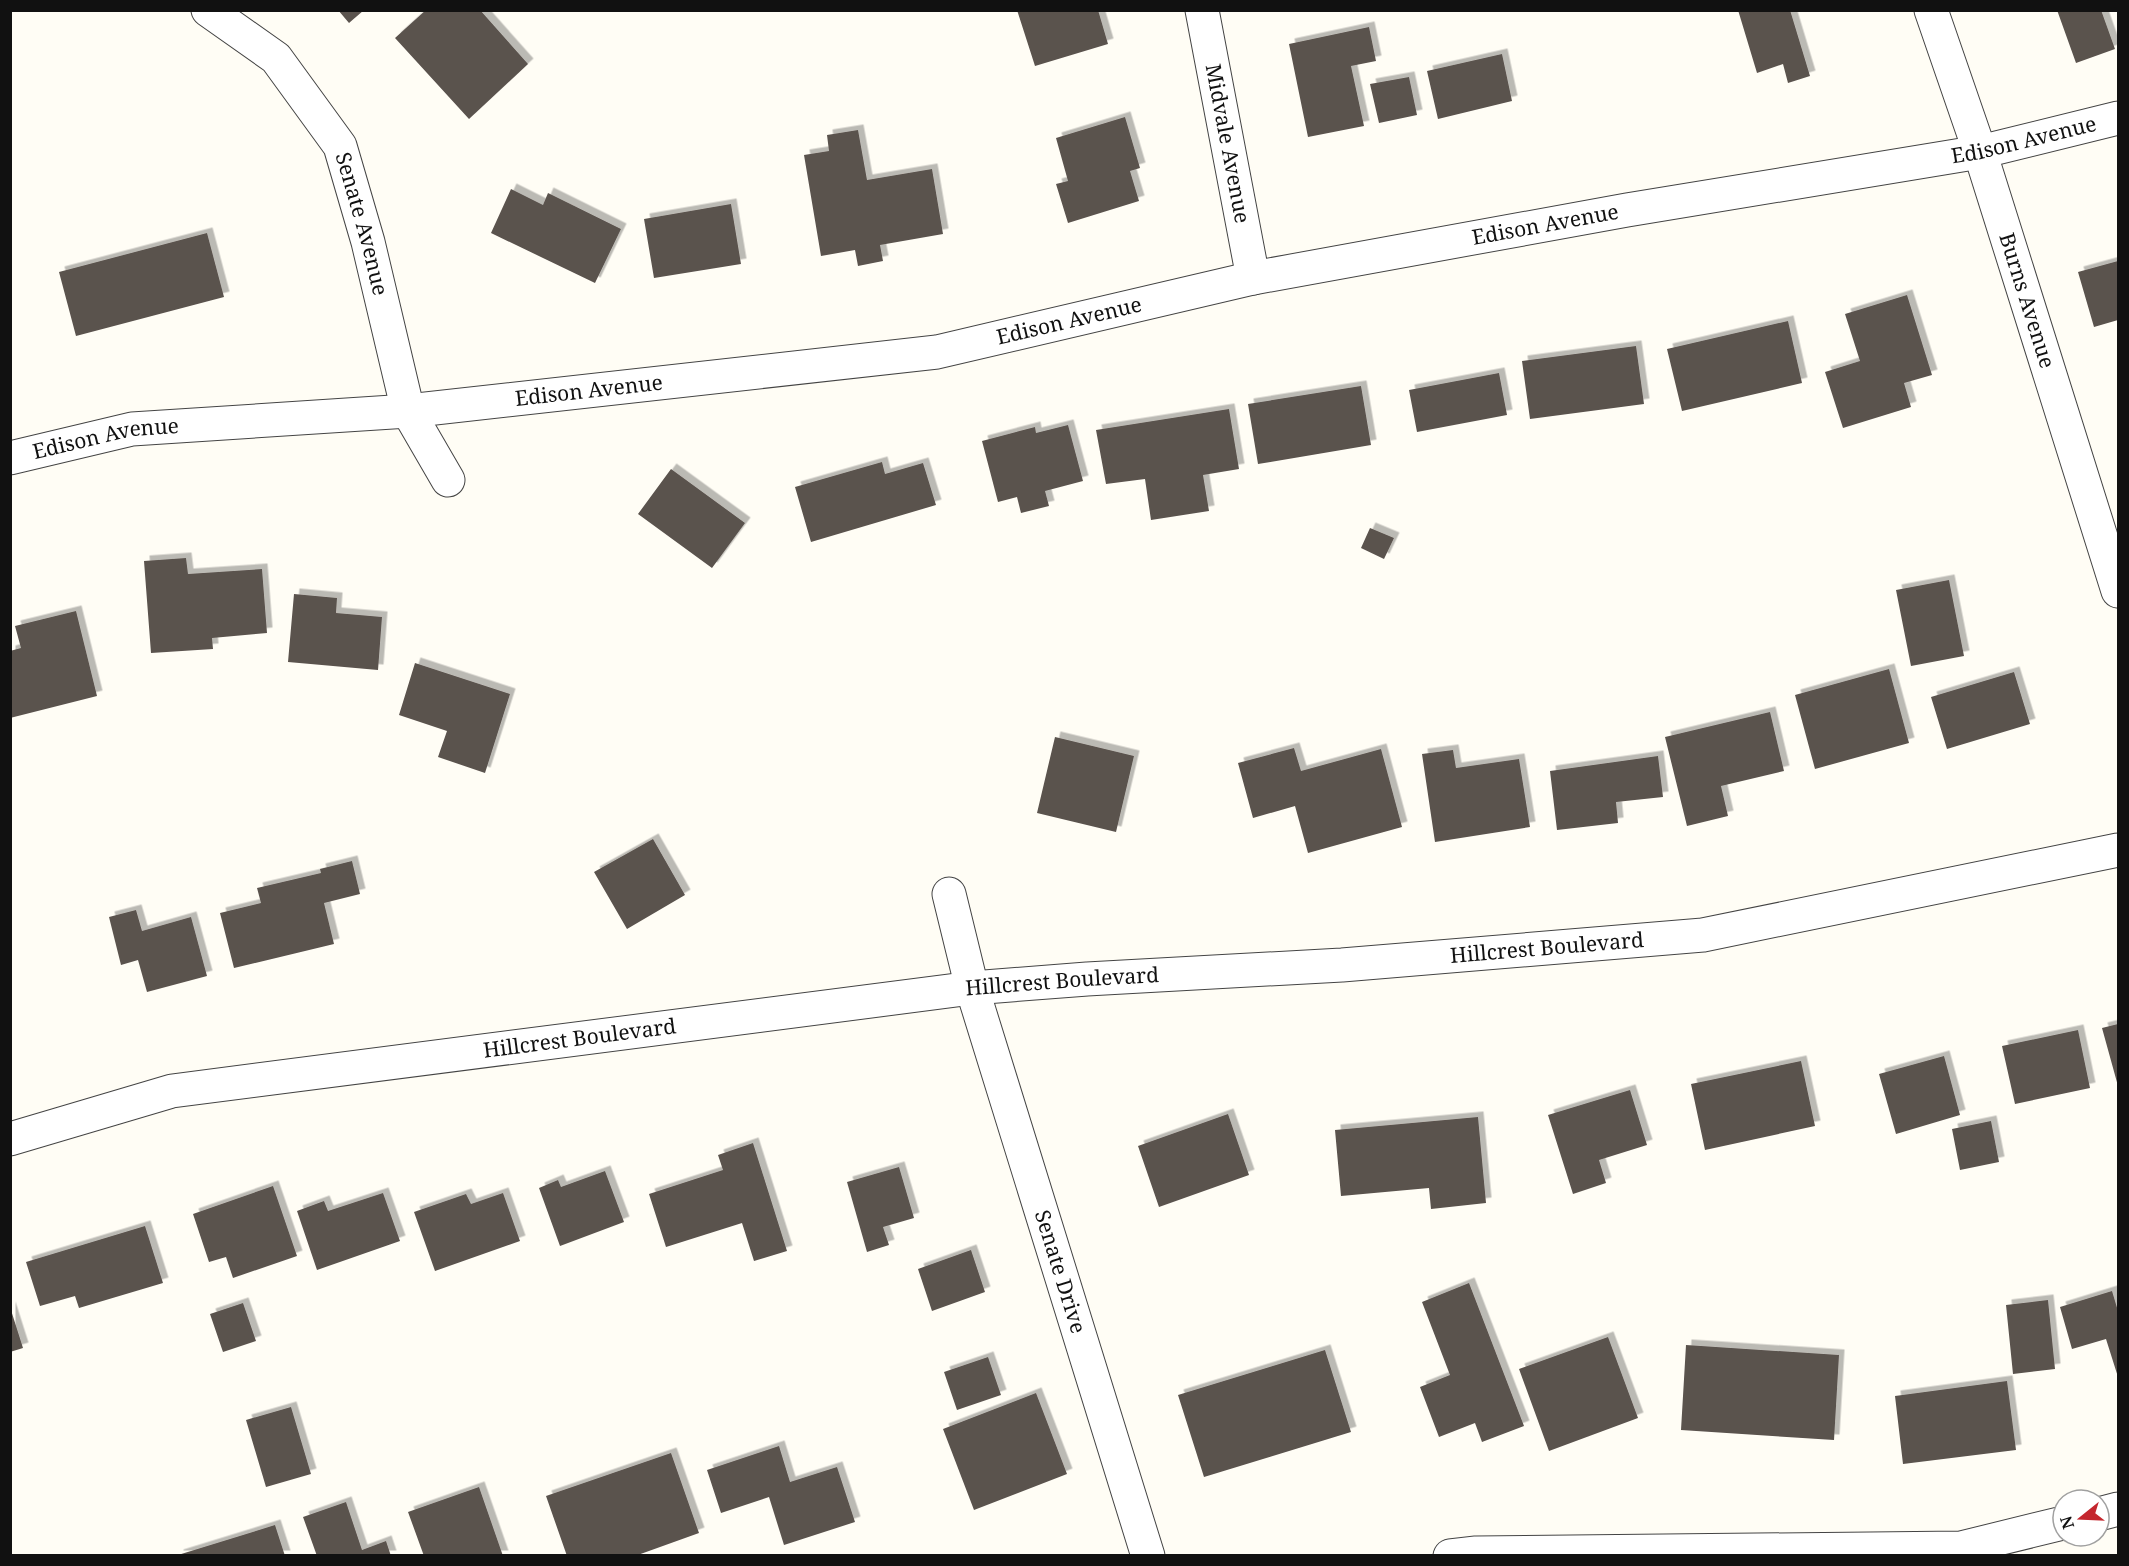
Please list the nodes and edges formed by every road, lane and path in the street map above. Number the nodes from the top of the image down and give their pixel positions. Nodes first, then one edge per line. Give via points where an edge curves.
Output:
1 (208, 10) edge
2 (1202, 10) edge
3 (1931, 10) edge
4 (2118, 118) edge
5 (1980, 152) junction
6 (1253, 278) junction
7 (408, 411) junction
8 (10, 458) edge
9 (448, 480) dead end
10 (2118, 591) edge
11 (2118, 850) edge
12 (949, 894) dead end
13 (972, 988) junction
14 (10, 1139) edge
15 (2051, 1526) edge
16 (1963, 1552) edge
17 (1148, 1556) edge
18 (1450, 1556) edge

1 - 7 street, Senate Avenue via 276,58 340,146 368,242
2 - 6 street, Midvale Avenue
3 - 5 street, Burns Avenue
4 - 5 street, Edison Avenue
5 - 6 street, Edison Avenue via 1627,210
5 - 10 street, Burns Avenue
6 - 7 street, Edison Avenue via 937,352
7 - 8 street, Edison Avenue via 132,429
7 - 9 street, Senate Avenue
11 - 13 street, Hillcrest Boulevard via 1703,935 1342,965
12 - 13 street
13 - 14 street, Hillcrest Boulevard via 172,1091
13 - 17 street, Senate Drive
15 - 16 street
16 - 18 street

